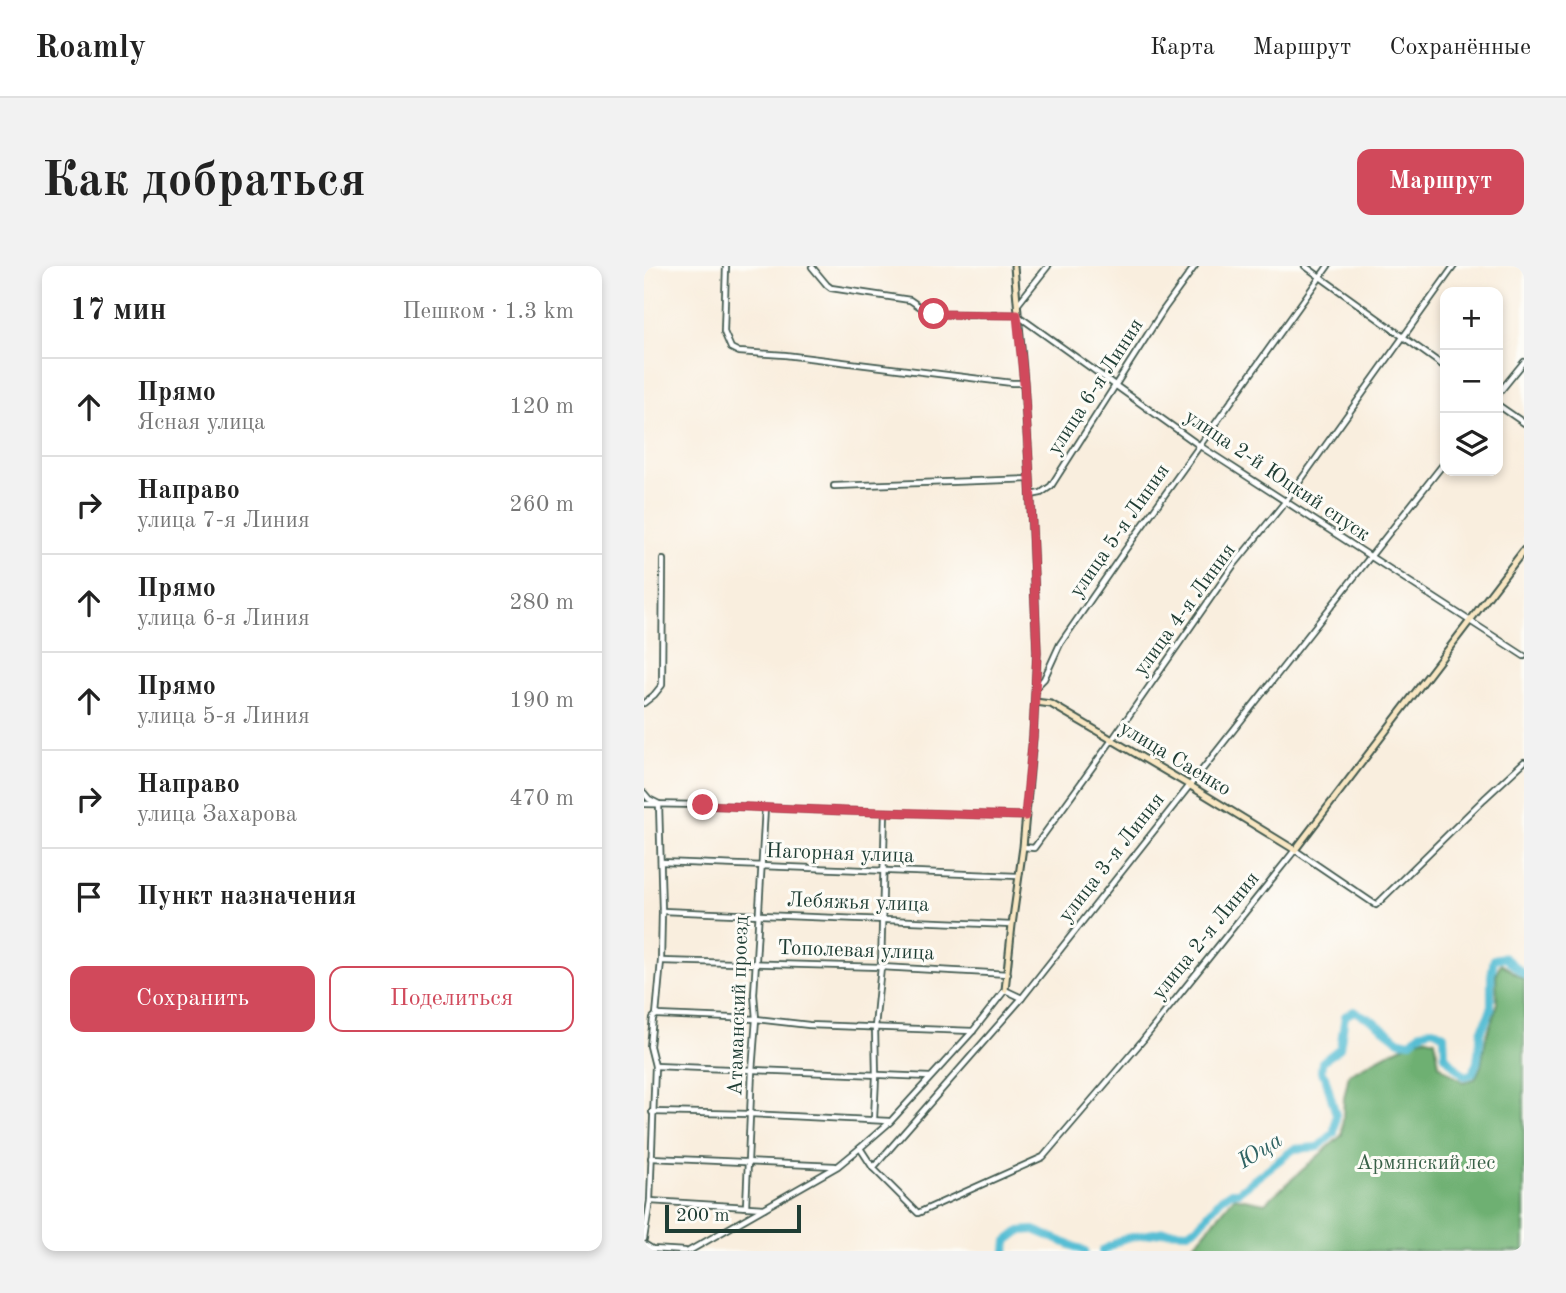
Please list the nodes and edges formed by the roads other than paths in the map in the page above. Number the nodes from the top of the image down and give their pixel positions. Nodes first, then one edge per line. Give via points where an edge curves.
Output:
1 (726, 266) edge
2 (1014, 266) edge
3 (1048, 266) edge
4 (1195, 266) edge
5 (1305, 266) edge
6 (1328, 266) edge
7 (1454, 266) edge
8 (812, 267) edge
9 (1321, 276) junction
10 (1017, 306) junction
11 (1017, 315) junction
12 (1404, 336) junction
13 (1524, 362) edge
14 (1440, 363) edge
15 (1024, 383) junction
16 (1116, 385) junction
17 (1503, 388) edge
18 (1503, 409) edge
19 (1524, 424) edge
20 (1200, 446) junction
21 (1440, 468) edge
22 (1030, 479) junction
23 (834, 486) dead end
24 (1031, 495) junction
25 (1285, 502) junction
26 (1524, 550) edge
27 (1371, 558) junction
28 (663, 560) dead end
29 (1469, 622) junction
30 (1524, 656) edge
31 (1035, 688) junction
32 (1035, 702) junction
33 (644, 703) edge
34 (1112, 740) junction
35 (1524, 762) edge
36 (1189, 785) junction
37 (644, 793) edge
38 (644, 804) edge
39 (659, 804) junction
40 (765, 807) junction
41 (885, 812) junction
42 (1025, 816) junction
43 (1023, 847) junction
44 (1295, 850) junction
45 (661, 862) junction
46 (762, 866) junction
47 (883, 872) junction
48 (1018, 876) junction
49 (662, 911) junction
50 (758, 914) junction
51 (883, 919) junction
52 (1012, 925) junction
53 (661, 961) junction
54 (756, 963) junction
55 (881, 967) junction
56 (1008, 974) junction
57 (1005, 990) junction
58 (1022, 999) junction
59 (656, 1015) junction
60 (756, 1019) junction
61 (876, 1027) junction
62 (973, 1031) junction
63 (655, 1066) junction
64 (752, 1071) junction
65 (876, 1076) junction
66 (930, 1077) junction
67 (652, 1112) junction
68 (750, 1114) junction
69 (874, 1119) junction
70 (890, 1122) junction
71 (860, 1148) junction
72 (651, 1158) junction
73 (747, 1162) junction
74 (838, 1166) junction
75 (873, 1168) junction
76 (650, 1201) junction
77 (746, 1206) junction
78 (765, 1208) junction
79 (644, 1241) edge
80 (687, 1251) edge

1 - 15 street via 724,332 731,348 739,352
2 - 10 street
3 - 10 street
4 - 16 street, улица 6-я Линия
5 - 9 street
6 - 9 street, улица 5-я Линия
7 - 12 street, улица 4-я Линия
8 - 11 street via 831,288 910,300 929,313
9 - 12 street
9 - 20 street, улица 5-я Линия
10 - 11 street
11 - 15 street
11 - 16 street, улица 2-й Юцкий спуск
12 - 14 street
12 - 25 street, улица 4-я Линия
13 - 17 street
15 - 22 street
16 - 20 street, улица 2-й Юцкий спуск
16 - 24 street, улица 6-я Линия via 1051,486
18 - 19 street
20 - 25 street, улица 2-й Юцкий спуск
20 - 31 street, улица 5-я Линия via 1060,645
21 - 27 street, улица 3-я Линия
22 - 23 street
22 - 24 street
24 - 31 street
25 - 27 street, улица 2-й Юцкий спуск
25 - 34 street, улица 4-я Линия via 1233,566
26 - 29 street, улица 2-я Линия
27 - 29 street, улица 2-й Юцкий спуск
27 - 36 street, улица 3-я Линия
28 - 33 street via 662,684
29 - 30 street, улица 2-й Юцкий спуск
29 - 44 street, улица 2-я Линия
31 - 32 street
32 - 34 street, улица Саенко via 1051,704
32 - 42 street
34 - 36 street, улица Саенко
34 - 43 street, улица 4-я Линия via 1034,848
35 - 44 street via 1376,905
36 - 44 street, улица Саенко
36 - 58 street, улица 3-я Линия
37 - 39 street
38 - 39 street
39 - 40 street
39 - 45 street
40 - 41 street
40 - 46 street, Атаманский проезд
41 - 42 street
41 - 47 street
42 - 43 street
43 - 48 street
44 - 75 street, улица 2-я Линия via 1143,1041 1043,1157 918,1213
45 - 46 street, Нагорная улица
45 - 49 street
46 - 47 street, Нагорная улица
46 - 50 street, Атаманский проезд
47 - 48 street, Нагорная улица
47 - 51 street
48 - 52 street
49 - 50 street, Лебяжья улица
49 - 53 street
50 - 51 street, Лебяжья улица
50 - 54 street, Атаманский проезд
51 - 52 street, Лебяжья улица
51 - 55 street
52 - 56 street
53 - 54 street, Тополевая улица
53 - 59 street
54 - 55 street, Тополевая улица
54 - 60 street, Атаманский проезд
55 - 56 street, Тополевая улица
55 - 61 street
56 - 57 street
57 - 58 street
57 - 62 street
58 - 75 street, улица 3-я Линия
59 - 60 street
59 - 63 street via 650,1046
60 - 61 street
60 - 64 street, Атаманский проезд
61 - 62 street
61 - 65 street
62 - 66 street
63 - 64 street
63 - 67 street
64 - 65 street
64 - 68 street, Атаманский проезд
65 - 66 street
65 - 69 street
66 - 70 street
67 - 68 street
67 - 72 street
68 - 69 street
68 - 73 street, Атаманский проезд
69 - 70 street
70 - 71 street
71 - 74 street
71 - 75 street, улица 2-я Линия
72 - 73 street
72 - 76 street
73 - 74 street
73 - 77 street, Атаманский проезд
74 - 78 street
76 - 77 street
76 - 79 street
77 - 78 street
78 - 80 street
79 - 80 street via 652,1249

